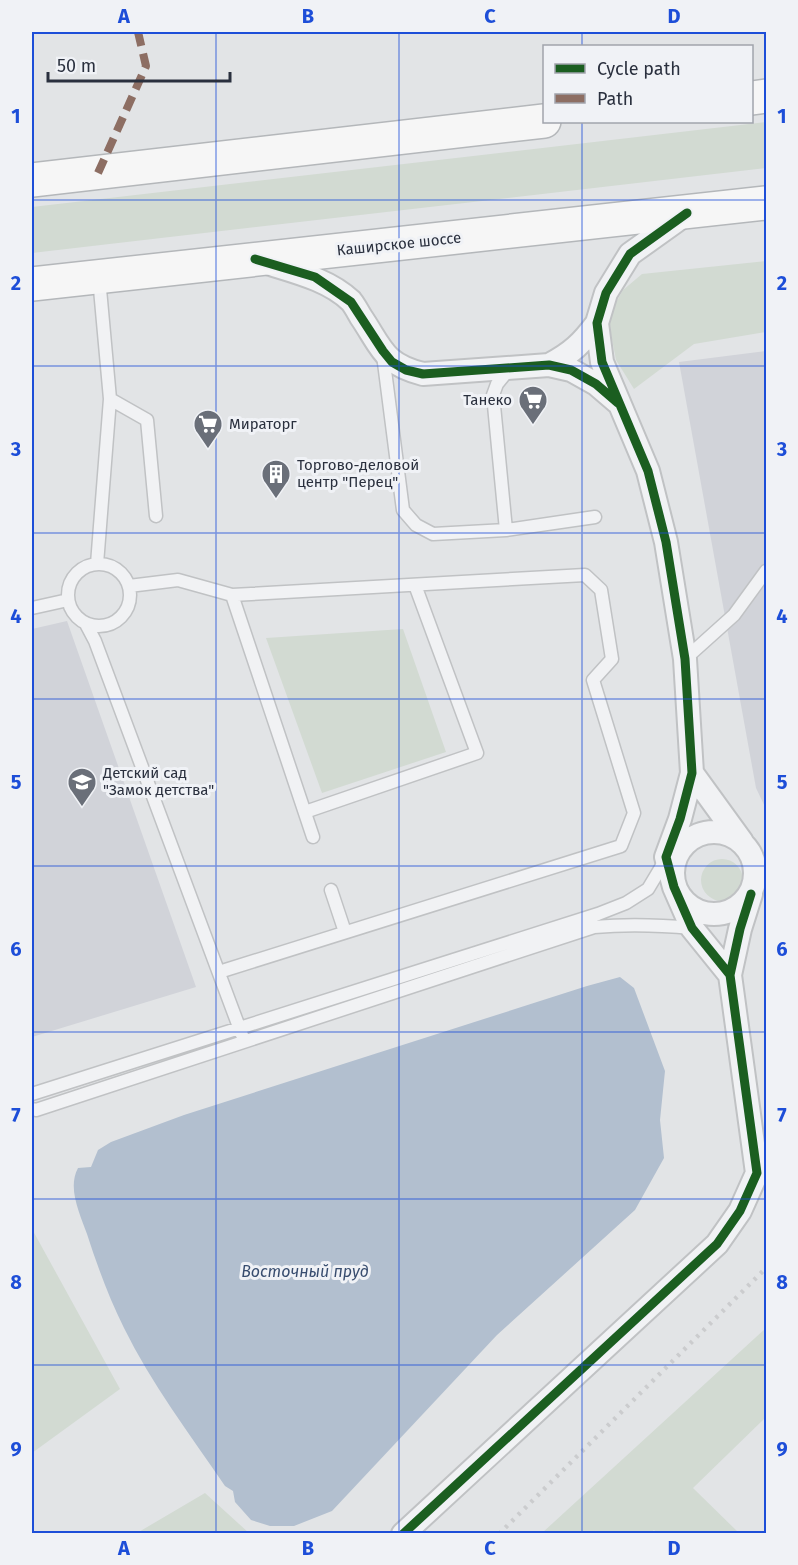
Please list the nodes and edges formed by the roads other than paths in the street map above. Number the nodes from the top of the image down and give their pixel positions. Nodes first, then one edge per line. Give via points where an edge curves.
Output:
1 (543, 121) edge
2 (32, 180) edge
3 (766, 203) edge
4 (687, 213) junction
5 (255, 259) junction
6 (99, 277) junction
7 (32, 284) edge
8 (597, 323) junction
9 (383, 351) junction
10 (549, 364) junction
11 (510, 368) junction
12 (110, 399) junction
13 (621, 405) junction
14 (156, 516) dead end
15 (595, 517) dead end
16 (506, 530) junction
17 (97, 564) junction
18 (766, 572) edge
19 (415, 585) junction
20 (129, 586) junction
21 (232, 595) junction
22 (68, 600) junction
23 (32, 608) edge
24 (86, 624) junction
25 (685, 659) junction
26 (692, 773) junction
27 (305, 812) junction
28 (313, 837) dead end
29 (742, 842) junction
30 (666, 858) junction
31 (674, 888) junction
32 (331, 890) dead end
33 (751, 894) junction
34 (692, 928) junction
35 (345, 932) junction
36 (219, 972) junction
37 (730, 975) junction
38 (240, 1029) junction
39 (245, 1041) junction
40 (32, 1094) edge
41 (32, 1109) edge
42 (403, 1533) edge

1 - 2 highway
3 - 4 highway, Каширское шоссе
4 - 5 highway, Каширское шоссе
4 - 8 street via 630,254 606,293
5 - 6 highway, Каширское шоссе
5 - 9 street via 315,278 351,302
6 - 7 highway, Каширское шоссе
6 - 12 lane
8 - 10 street via 569,355
8 - 13 street via 602,362
9 - 11 street via 392,362 423,374
9 - 16 lane via 404,510 416,525 433,534
10 - 11 street
10 - 13 street via 571,370 596,384
11 - 16 lane via 493,395
12 - 14 lane via 147,420
12 - 17 lane
13 - 25 street via 648,471 666,542
15 - 16 lane
17 - 20 lane via 116,569
17 - 22 lane via 87,566 72,580
18 - 25 lane via 734,615
19 - 21 lane
19 - 27 lane via 477,753
19 - 35 lane via 585,575 601,590 612,658 593,680 634,813 621,846
20 - 21 lane via 178,580
20 - 24 lane via 128,606 116,622 106,626
21 - 27 lane
22 - 23 lane
22 - 24 lane via 71,610
24 - 36 lane
25 - 26 street
26 - 29 street
26 - 30 street
27 - 28 lane
29 - 31 street via 717,832 691,839 680,848 674,861
29 - 33 street via 755,866
30 - 31 street
30 - 38 lane via 648,889 626,903
31 - 33 street via 691,909 704,914 730,912
31 - 34 street
32 - 35 lane
33 - 37 street
34 - 37 street
34 - 39 lane via 655,924 594,927
35 - 36 lane
36 - 38 lane
37 - 42 street via 757,1173 740,1211 717,1244
38 - 39 lane
38 - 40 lane
39 - 41 lane

